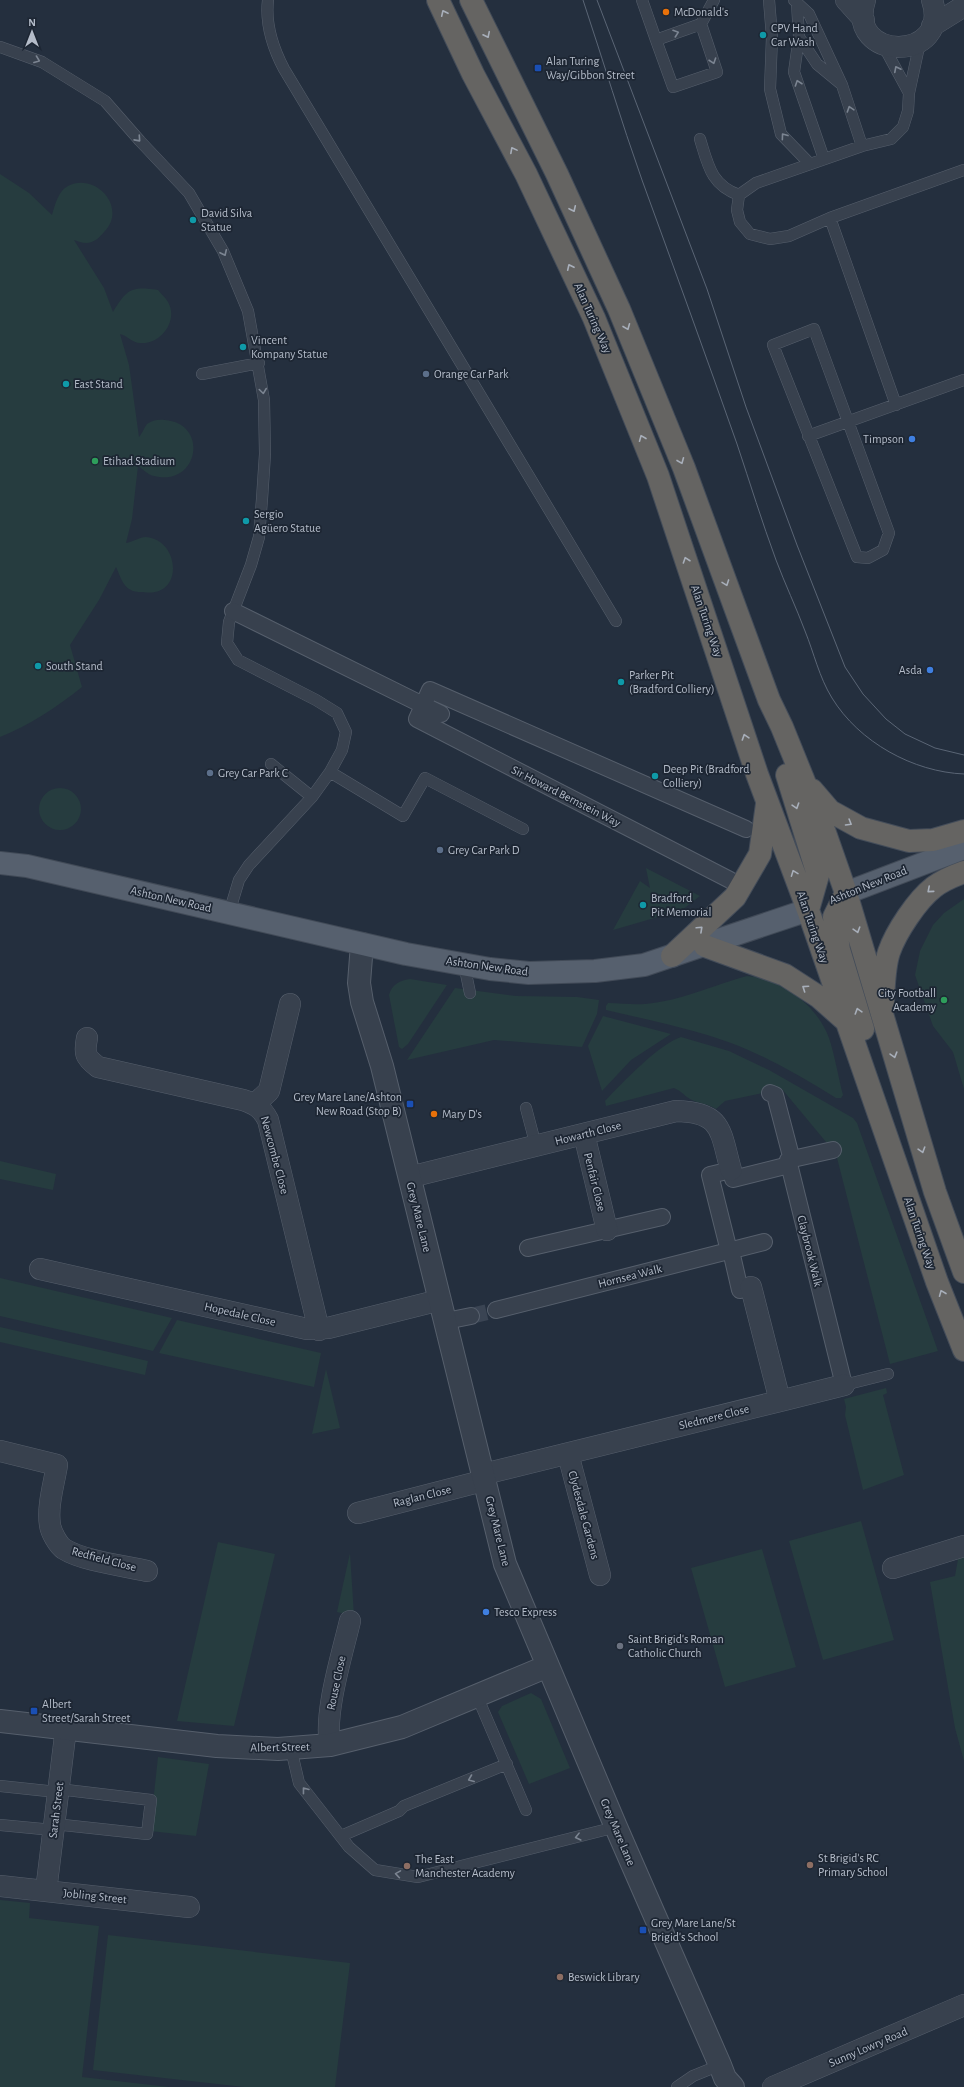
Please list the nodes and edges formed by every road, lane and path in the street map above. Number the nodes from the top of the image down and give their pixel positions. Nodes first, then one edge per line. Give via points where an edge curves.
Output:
1 (268, 0) edge
2 (438, 0) edge
3 (471, 0) edge
4 (642, 0) edge
5 (714, 0) edge
6 (769, 0) edge
7 (846, 0) edge
8 (932, 0) edge
9 (796, 1) edge
10 (964, 6) edge
11 (864, 10) edge
12 (701, 24) junction
13 (926, 34) junction
14 (799, 37) junction
15 (656, 40) junction
16 (883, 45) junction
17 (0, 47) edge
18 (842, 85) junction
19 (909, 93) junction
20 (700, 139) dead end
21 (862, 146) junction
22 (824, 159) junction
23 (810, 164) junction
24 (964, 170) edge
25 (739, 195) junction
26 (830, 218) junction
27 (258, 363) junction
28 (202, 374) dead end
29 (964, 380) edge
30 (896, 406) junction
31 (847, 421) junction
32 (808, 436) junction
33 (233, 611) junction
34 (616, 621) dead end
35 (769, 700) junction
36 (423, 705) junction
37 (441, 714) dead end
38 (271, 764) dead end
39 (330, 772) junction
40 (801, 777) junction
41 (312, 797) junction
42 (767, 801) junction
43 (523, 829) dead end
44 (746, 829) dead end
45 (964, 831) edge
46 (964, 848) edge
47 (0, 863) edge
48 (964, 872) edge
49 (730, 880) dead end
50 (846, 893) junction
51 (808, 910) junction
52 (230, 913) junction
53 (362, 944) junction
54 (705, 946) junction
55 (672, 956) junction
56 (464, 964) junction
57 (470, 993) dead end
58 (290, 1004) dead end
59 (882, 1012) junction
60 (846, 1021) junction
61 (88, 1032) dead end
62 (770, 1093) dead end
63 (255, 1104) junction
64 (526, 1108) dead end
65 (584, 1134) junction
66 (536, 1146) junction
67 (833, 1150) dead end
68 (790, 1162) junction
69 (731, 1170) junction
70 (410, 1177) junction
71 (904, 1184) junction
72 (662, 1217) dead end
73 (607, 1230) junction
74 (764, 1242) dead end
75 (528, 1248) dead end
76 (730, 1251) junction
77 (40, 1269) dead end
78 (964, 1271) edge
79 (751, 1287) joint
80 (440, 1300) junction
81 (496, 1310) tunnel mouth
82 (471, 1316) tunnel mouth
83 (446, 1321) junction
84 (319, 1330) junction
85 (964, 1350) edge
86 (888, 1374) dead end
87 (844, 1385) junction
88 (780, 1401) junction
89 (0, 1451) edge
90 (568, 1454) junction
91 (485, 1477) junction
92 (358, 1513) dead end
93 (964, 1546) edge
94 (893, 1568) dead end
95 (147, 1571) dead end
96 (600, 1576) dead end
97 (350, 1621) dead end
98 (548, 1666) junction
99 (477, 1696) junction
100 (0, 1721) edge
101 (66, 1728) junction
102 (330, 1744) junction
103 (291, 1749) junction
104 (507, 1764) junction
105 (0, 1786) edge
106 (57, 1791) junction
107 (526, 1810) dead end
108 (0, 1825) edge
109 (53, 1827) junction
110 (616, 1827) junction
111 (341, 1836) junction
112 (0, 1886) edge
113 (46, 1891) junction
114 (189, 1907) dead end
115 (964, 2005) edge
116 (720, 2066) junction
117 (677, 2087) edge
118 (733, 2087) edge
119 (772, 2087) edge

1 - 34 lane via 270,32 284,69
42 -> 2 highway, Alan Turing Way via 658,476 594,318 526,174 473,74
3 -> 35 highway via 557,174 619,309 684,468
4 - 15 lane
5 - 12 lane
23 -> 6 lane via 780,134 770,89 772,37
7 - 11 street
8 - 13 street via 934,16
9 - 14 lane
9 - 18 lane via 809,14
10 - 13 street
11 - 16 street via 870,35
15 -> 12 lane
12 -> 15 lane via 717,72 673,87
13 - 16 street via 902,48
13 - 19 lane
14 - 18 lane via 817,64
22 -> 14 lane via 794,72
19 -> 16 lane
17 -> 27 lane via 42,62 105,101 189,193 223,251 248,311
21 -> 18 lane
19 - 21 lane via 908,111 903,127 891,139
20 - 25 lane via 708,167 717,182 728,191
21 - 22 lane
22 - 23 lane
23 - 25 lane via 756,183
24 - 26 lane
25 - 26 lane via 737,210 740,222 750,234 770,239 789,236
26 - 30 lane
27 - 28 lane
27 -> 33 lane via 264,400 265,454 260,522 251,565
29 - 30 lane
30 - 31 lane
31 - 32 lane
31 - 32 lane via 814,329 773,345
31 - 32 lane via 889,533 883,550 868,558 857,557
33 - 36 street
33 - 39 lane via 226,634 227,643 234,657 337,713 346,732 342,750
35 - 40 highway
35 -> 51 highway via 775,739 818,875
36 - 37 street
36 - 44 street via 430,690
36 - 49 street, Sir Howard Bernstein Way via 417,719
38 - 41 lane
39 - 41 lane
39 - 43 lane via 402,816 425,778
40 -> 45 highway via 830,811 861,828 909,841 933,840
40 - 50 highway
41 - 52 lane via 238,880
51 -> 42 highway, Alan Turing Way
55 -> 42 highway via 735,897 760,854
46 - 50 main road, Ashton New Road
47 - 52 main road, Ashton New Road via 27,866
48 -> 59 highway via 933,887 902,926 889,952
50 - 51 highway, Ashton New Road
50 -> 59 highway
71 -> 50 highway via 889,1117 839,950 834,917
51 - 54 main road, Ashton New Road
51 - 60 highway, Alan Turing Way
52 - 53 main road, Ashton New Road
53 - 56 main road, Ashton New Road
53 - 70 street, Grey Mare Lane via 359,983 362,1002 382,1066
54 - 55 main road, Ashton New Road
60 -> 54 highway via 819,997 785,975
55 - 56 main road, Ashton New Road via 644,965 595,971 529,973
56 - 57 lane
58 - 63 street via 269,1091
59 -> 78 highway via 935,1192
60 - 71 highway, Alan Turing Way
61 - 63 street, Newcombe Close via 85,1049 87,1059 98,1067
62 - 68 street, Claybrook Walk via 775,1095
63 - 84 street, Newcombe Close via 268,1120
64 - 66 lane
65 - 66 street, Howarth Close
65 - 69 street, Howarth Close via 676,1112 694,1112 711,1118 720,1129
65 - 73 street, Penfair Close
66 - 70 street, Howarth Close
67 - 68 street
68 - 69 street via 733,1179
68 - 87 street, Claybrook Walk
69 - 76 street via 710,1175
70 - 80 street, Grey Mare Lane
85 -> 71 highway, Alan Turing Way
72 - 73 street
73 - 75 street
74 - 76 street, Hornsea Walk
76 - 79 street via 740,1290
76 - 81 street, Hornsea Walk
77 - 84 street, Hopedale Close
79 - 88 street
80 - 83 street, Grey Mare Lane
80 - 84 street, Hopedale Close
82 - 83 street
83 - 91 street, Grey Mare Lane
86 - 87 lane
87 - 88 street, Sledmere Close
88 - 90 street, Sledmere Close
89 - 95 street, Redfield Close via 57,1465 50,1525 63,1548 84,1556
90 - 91 street, Sledmere Close
90 - 96 street, Clydesdale Gardens
91 - 92 street, Raglan Close
91 - 98 street, Grey Mare Lane via 505,1564
93 - 94 street
97 - 102 street, Rouse Close via 329,1716
98 - 99 street, Albert Street
98 - 110 street, Grey Mare Lane
99 - 102 street, Albert Street via 402,1727
99 - 104 lane
100 - 101 street, Albert Street
101 - 103 street, Albert Street via 217,1746
101 - 106 street, Sarah Street
102 - 103 street, Albert Street
111 -> 103 lane via 299,1783
104 - 107 lane
104 -> 111 lane via 404,1806 399,1811
105 - 106 lane
106 - 109 street, Sarah Street
106 - 109 lane via 151,1800 147,1834
108 - 109 lane
109 - 113 street, Sarah Street
110 -> 111 lane via 418,1877 376,1870 349,1847
110 - 116 street, Grey Mare Lane
112 - 113 street, Jobling Street
113 - 114 street, Jobling Street
115 - 119 street, Sunny Lowry Road
116 - 117 lane via 693,2076
116 - 118 street, Grey Mare Lane via 725,2078

